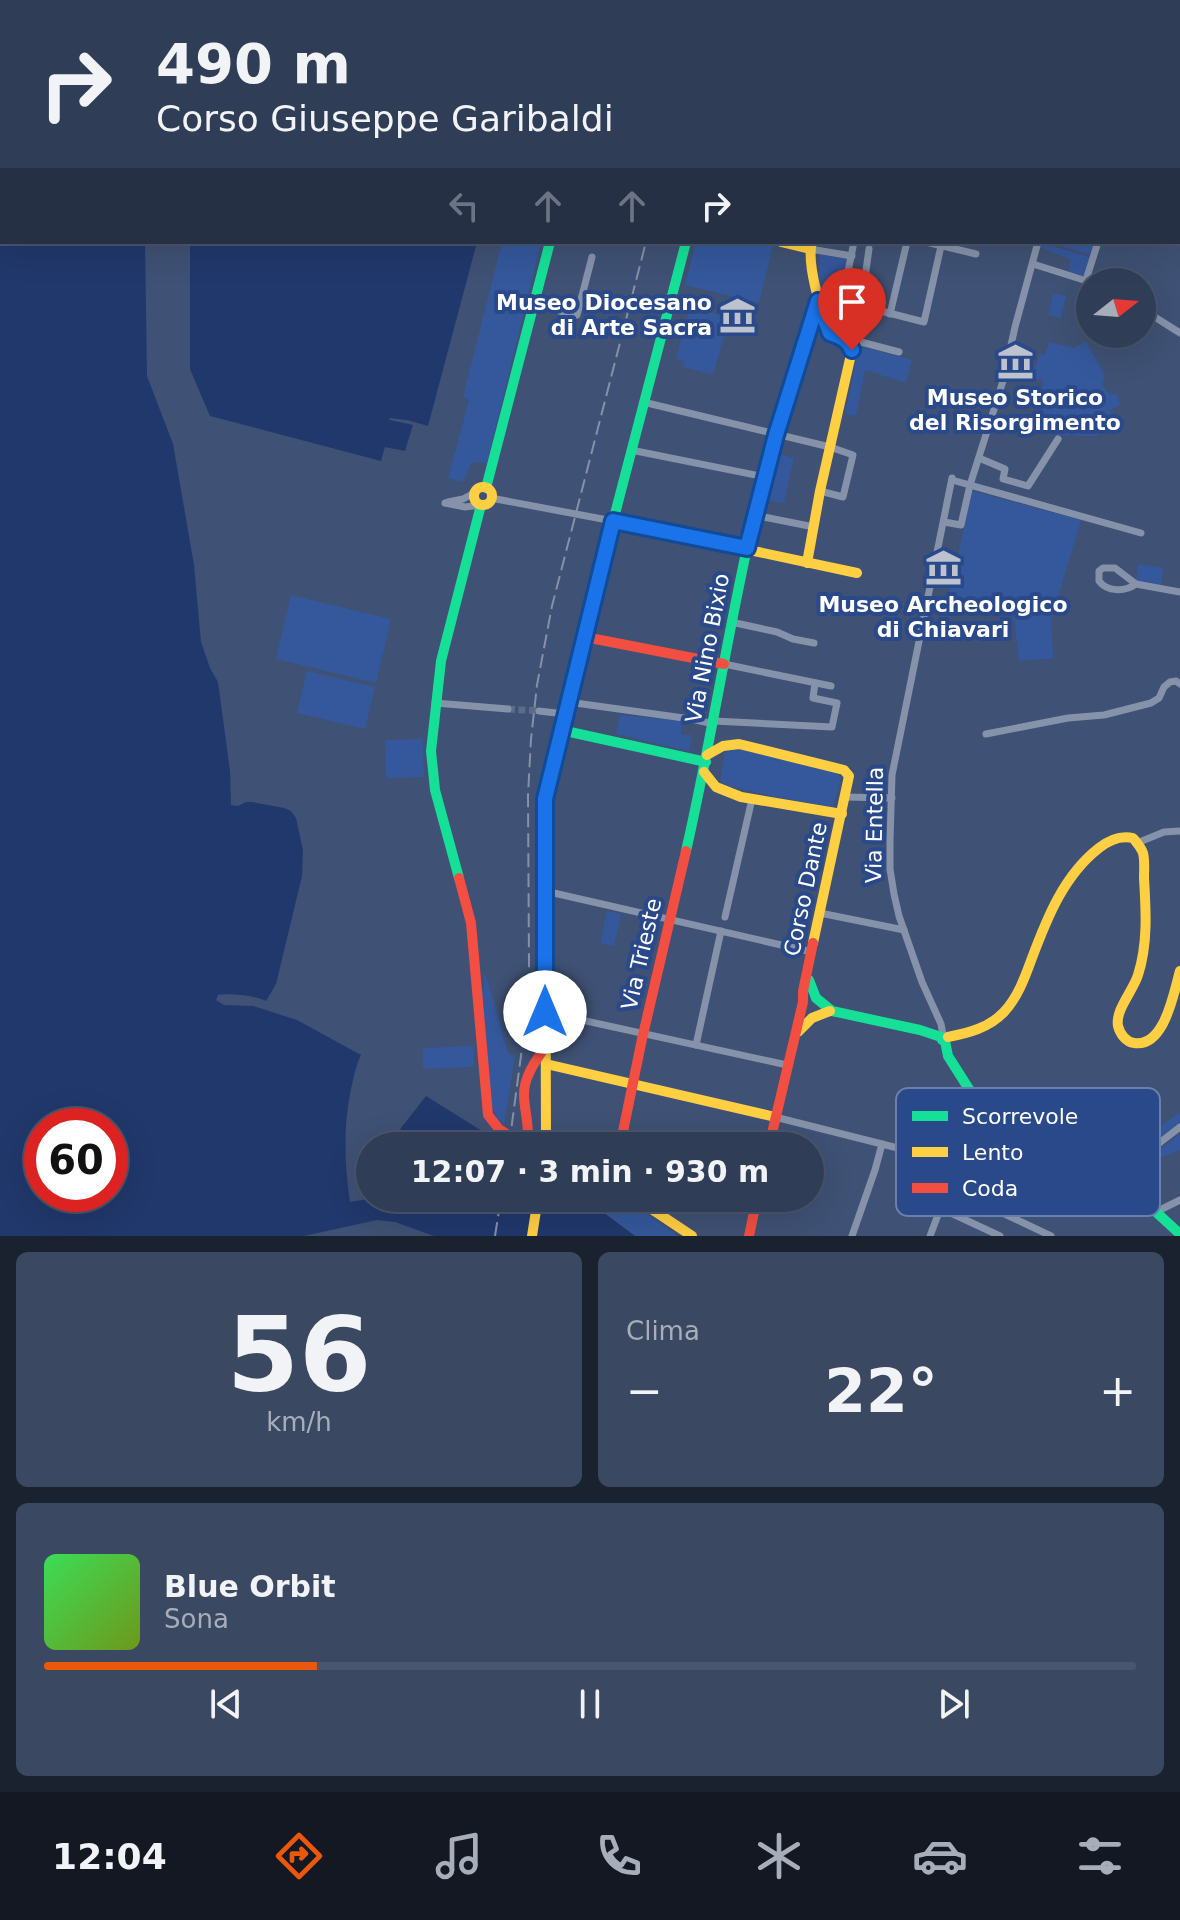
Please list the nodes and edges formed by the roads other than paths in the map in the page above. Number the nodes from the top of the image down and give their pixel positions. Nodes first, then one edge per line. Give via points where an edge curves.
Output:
1 (549, 244) edge
2 (685, 244) edge
3 (854, 244) edge
4 (907, 244) edge
5 (934, 244) edge
6 (1038, 244) edge
7 (1097, 244) edge
8 (811, 246) edge
9 (941, 246) junction
10 (869, 249) dead end
11 (976, 254) dead end
12 (852, 256) junction
13 (592, 257) dead end
14 (1033, 264) junction
15 (1091, 268) edge
16 (1076, 277) edge
17 (818, 301) junction
18 (533, 305) junction
19 (861, 306) junction
20 (890, 314) junction
21 (1156, 318) edge
22 (1180, 333) edge
23 (852, 350) junction
24 (899, 352) dead end
25 (643, 402) junction
26 (776, 435) junction
27 (1058, 439) dead end
28 (830, 447) junction
29 (631, 450) junction
30 (979, 458) junction
31 (765, 477) junction
32 (970, 485) junction
33 (820, 491) junction
34 (485, 493) junction
35 (481, 505) junction
36 (754, 515) junction
37 (613, 521) junction
38 (944, 522) junction
39 (814, 527) junction
40 (1141, 533) dead end
41 (747, 548) junction
42 (807, 563) junction
43 (857, 573) dead end
44 (1136, 584) junction
45 (1180, 592) edge
46 (731, 622) junction
47 (585, 637) junction
48 (814, 643) dead end
49 (724, 664) junction
50 (815, 683) junction
51 (1180, 684) edge
52 (831, 686) dead end
53 (568, 702) junction
54 (435, 703) junction
55 (508, 709) tunnel mouth
56 (539, 711) tunnel mouth
57 (565, 714) junction
58 (714, 722) junction
59 (561, 730) junction
60 (986, 734) dead end
61 (706, 763) junction
62 (845, 797) junction
63 (892, 798) junction
64 (752, 799) junction
65 (842, 814) junction
66 (1180, 831) edge
67 (1137, 843) junction
68 (545, 891) junction
69 (820, 913) junction
70 (725, 917) dead end
71 (669, 920) junction
72 (904, 930) junction
73 (721, 931) junction
74 (812, 952) junction
75 (1180, 971) edge
76 (812, 1007) junction
77 (545, 1012) junction
78 (643, 1034) junction
79 (944, 1038) junction
80 (696, 1045) junction
81 (546, 1046) junction
82 (546, 1064) junction
83 (787, 1065) junction
84 (546, 1082) junction
85 (633, 1083) junction
86 (968, 1088) edge
87 (525, 1103) junction
88 (775, 1117) junction
89 (1180, 1127) edge
90 (502, 1132) edge
91 (528, 1132) edge
92 (546, 1132) edge
93 (623, 1132) edge
94 (772, 1132) edge
95 (1160, 1142) edge
96 (882, 1144) junction
97 (896, 1148) edge
98 (1180, 1200) edge
99 (1160, 1210) edge
100 (536, 1212) edge
101 (656, 1212) edge
102 (754, 1212) edge
103 (937, 1216) edge
104 (957, 1216) edge
105 (1009, 1216) edge
106 (1160, 1216) edge
107 (533, 1232) edge
108 (1180, 1234) edge
109 (692, 1236) edge
110 (749, 1236) edge
111 (852, 1236) edge
112 (930, 1236) edge
113 (1000, 1236) edge
114 (1051, 1236) edge

1 - 18 street
2 - 25 street
3 - 12 street
4 - 20 street
5 - 9 street
6 - 14 street
7 - 15 street
8 - 12 street
8 - 17 street
9 - 11 street
9 - 20 street via 924,322
10 - 19 street
12 - 19 street via 842,301
13 - 18 street via 577,315
14 - 16 street
14 - 30 street
17 - 23 street via 830,333 845,339
17 - 26 street
18 - 34 street
19 - 20 street
21 - 22 street
23 - 24 street via 861,342
23 - 28 street
25 - 26 street
25 - 29 street
26 - 28 street
26 - 31 street
27 - 30 street via 1028,486 1003,479 1005,469
28 - 33 street
28 - 33 street via 853,455 843,497
29 - 31 street
29 - 37 street
30 - 32 street
31 - 36 street
32 - 38 street via 961,525
32 - 38 street, Via Entella via 952,479
32 - 40 street
33 - 39 street
34 - 35 street via 475,500
34 - 35 street via 445,503
34 - 37 street
35 - 54 street via 450,619
36 - 39 street
36 - 41 street
37 - 41 street
37 - 47 street
38 - 63 street, Via Entella via 897,748
39 - 42 street
41 - 42 street
41 - 46 street, Via Nino Bixio
42 - 43 street
44 - 44 street via 1123,590 1104,587 1099,571 1115,568
44 - 45 street
46 - 48 street
46 - 49 street, Via Nino Bixio
47 - 49 street
47 - 53 street
49 - 50 street
49 - 58 street, Via Nino Bixio
50 - 52 street
50 - 58 street via 813,698 837,703 832,727
51 - 60 street via 1170,682 1151,703
53 - 57 street
53 - 58 street
54 - 55 street
54 - 90 street via 435,790 472,936 488,1115
56 - 57 street
57 - 59 street
58 - 61 street, Via Nino Bixio
59 - 61 street
59 - 68 street via 545,799
61 - 62 street via 723,746 739,744 844,770 849,776
61 - 64 street via 715,787
61 - 71 street, Via Trieste
62 - 63 street
62 - 65 street, Corso Dante
63 - 72 street, Via Entella via 890,869
64 - 65 street
64 - 70 street
65 - 69 street, Corso Dante
66 - 67 street
67 - 75 street via 1142,851 1146,938 1137,981 1118,1019 1124,1038 1140,1043 1163,1026
67 - 79 street via 1117,836 1078,866 1009,1006 982,1028
68 - 71 street
68 - 77 street
69 - 72 street
69 - 74 street, Corso Dante
71 - 73 street
71 - 78 street, Via Trieste
72 - 79 street, Via Entella
73 - 74 street
73 - 80 street
74 - 76 street, Corso Dante via 807,972
76 - 79 street
76 - 83 street via 793,1040
77 - 78 street
77 - 81 street
78 - 80 street
78 - 85 street, Via Trieste
79 - 86 street, Via Entella via 948,1056
80 - 83 street
81 - 82 street
81 - 87 street via 525,1084
82 - 84 street
82 - 85 street
83 - 88 street
84 - 87 street via 532,1085
84 - 92 street
85 - 88 street
85 - 93 street, Via Trieste
87 - 91 street
88 - 94 street
88 - 96 street
89 - 95 street
96 - 97 street
96 - 111 street
98 - 99 street
100 - 107 street
101 - 109 street
102 - 110 street
103 - 112 street
104 - 113 street
105 - 114 street
106 - 108 street

